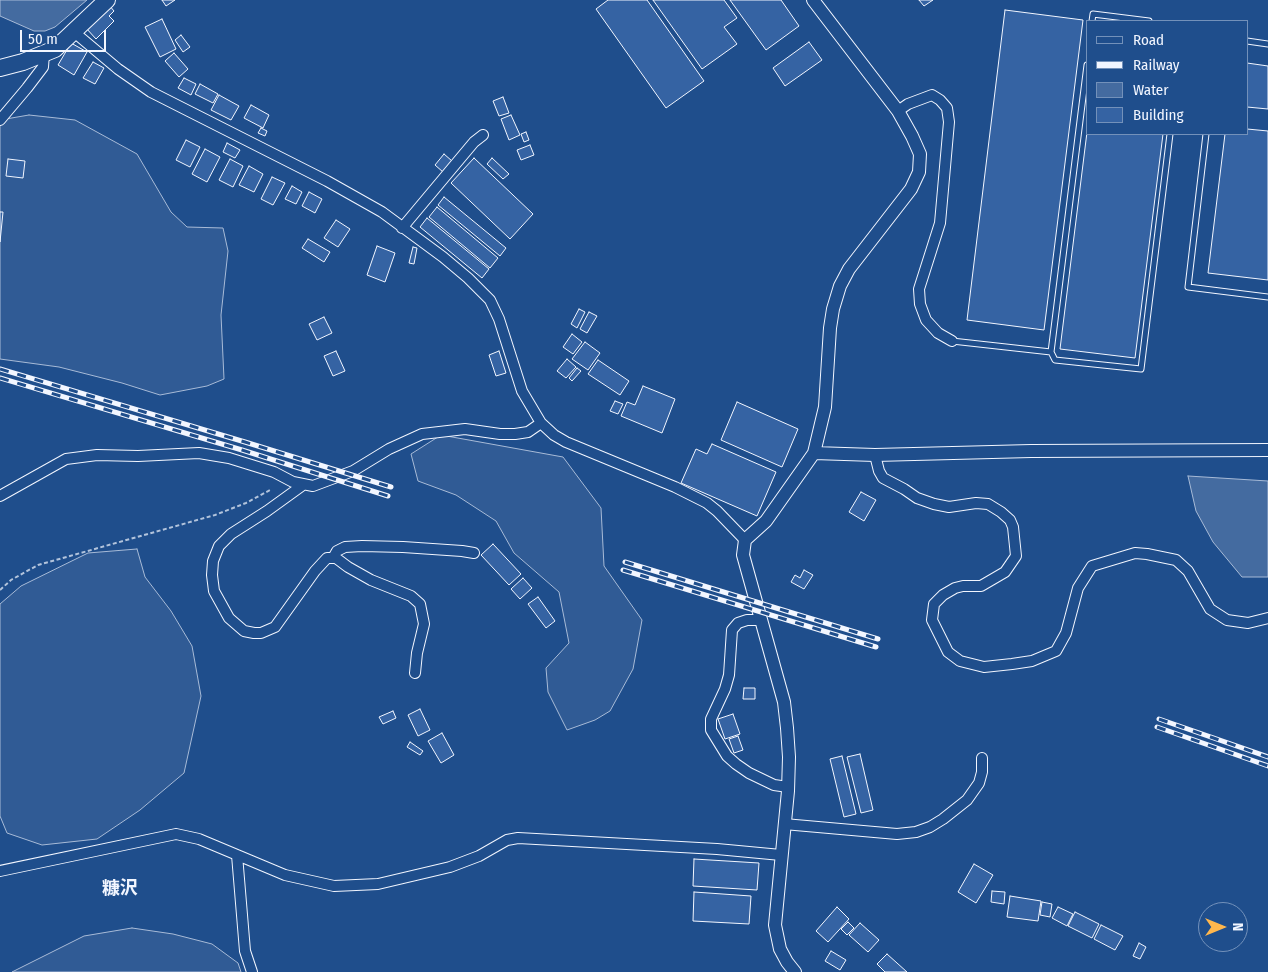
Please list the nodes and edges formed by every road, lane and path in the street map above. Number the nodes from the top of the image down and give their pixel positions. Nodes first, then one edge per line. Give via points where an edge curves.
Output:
1 (107, 0) edge
2 (813, 0) edge
3 (1092, 20) edge
4 (1142, 20) edge
5 (74, 32) junction
6 (1248, 41) edge
7 (1268, 44) edge
8 (44, 53) junction
9 (0, 68) edge
10 (1086, 73) edge
11 (898, 111) junction
12 (0, 120) edge
13 (483, 135) dead end
14 (1170, 135) edge
15 (1206, 135) edge
16 (402, 228) junction
17 (1268, 297) edge
18 (952, 341) joint
19 (1051, 352) junction
20 (541, 423) junction
21 (1268, 450) edge
22 (814, 452) junction
23 (875, 455) junction
24 (303, 485) junction
25 (272, 489) dead end
26 (0, 496) edge
27 (745, 540) junction
28 (474, 553) dead end
29 (333, 558) junction
30 (0, 590) edge
31 (1268, 618) edge
32 (761, 620) junction
33 (415, 673) dead end
34 (982, 758) dead end
35 (788, 787) junction
36 (784, 824) junction
37 (237, 855) junction
38 (781, 855) junction
39 (0, 870) edge
40 (252, 972) edge
41 (795, 972) edge

1 - 5 main road
2 - 11 street
3 - 4 lane via 1093,14
5 - 8 main road via 55,49
5 - 16 street via 151,92 327,181 382,212
6 - 7 lane
8 - 9 main road
8 - 12 street via 43,67
10 - 19 lane
11 - 18 street via 932,96 947,108 949,122 940,223 919,290 926,320 938,333
11 - 22 street via 920,154 919,172 911,189 849,269 840,286 830,328 825,407
13 - 16 street
14 - 19 lane via 1141,369 1055,360
15 - 17 lane via 1188,287
16 - 20 street via 468,278 490,300 500,319 522,391
18 - 19 lane
20 - 24 street via 528,432 515,434 465,430 422,434 353,470 313,486
20 - 27 street via 566,442 707,503
21 - 23 street
22 - 23 street
22 - 27 street via 766,521
23 - 31 street via 883,478 917,498 949,507 988,504 1010,520 1013,527 1016,556 1006,572 981,586 955,588 934,604 932,620 948,652 960,661 984,666 1012,664 1032,661 1056,651 1066,633 1078,588 1092,566 1135,553 1176,560 1188,571 1210,609 1221,618 1248,623
24 - 26 street via 263,468 199,453 97,455 66,459
24 - 29 street via 231,534 219,546 213,561 214,591 234,624 244,631 261,633 275,627 315,572 327,558
25 - 30 path via 216,515 38,565
27 - 32 street via 743,554
28 - 29 street via 362,546 345,547
29 - 33 street via 371,580 411,596 420,604 424,624 416,653
32 - 35 street via 784,702
32 - 35 street via 738,623 732,630 729,674 711,719 711,730 727,756 736,764 774,785
34 - 36 street via 979,783 967,800 944,819 916,832 897,834
35 - 36 street
36 - 38 street
37 - 38 street via 285,875 334,886 378,884 450,867 518,838
37 - 39 street via 199,839 176,834
37 - 40 street via 245,951
38 - 41 street via 776,925 780,949

